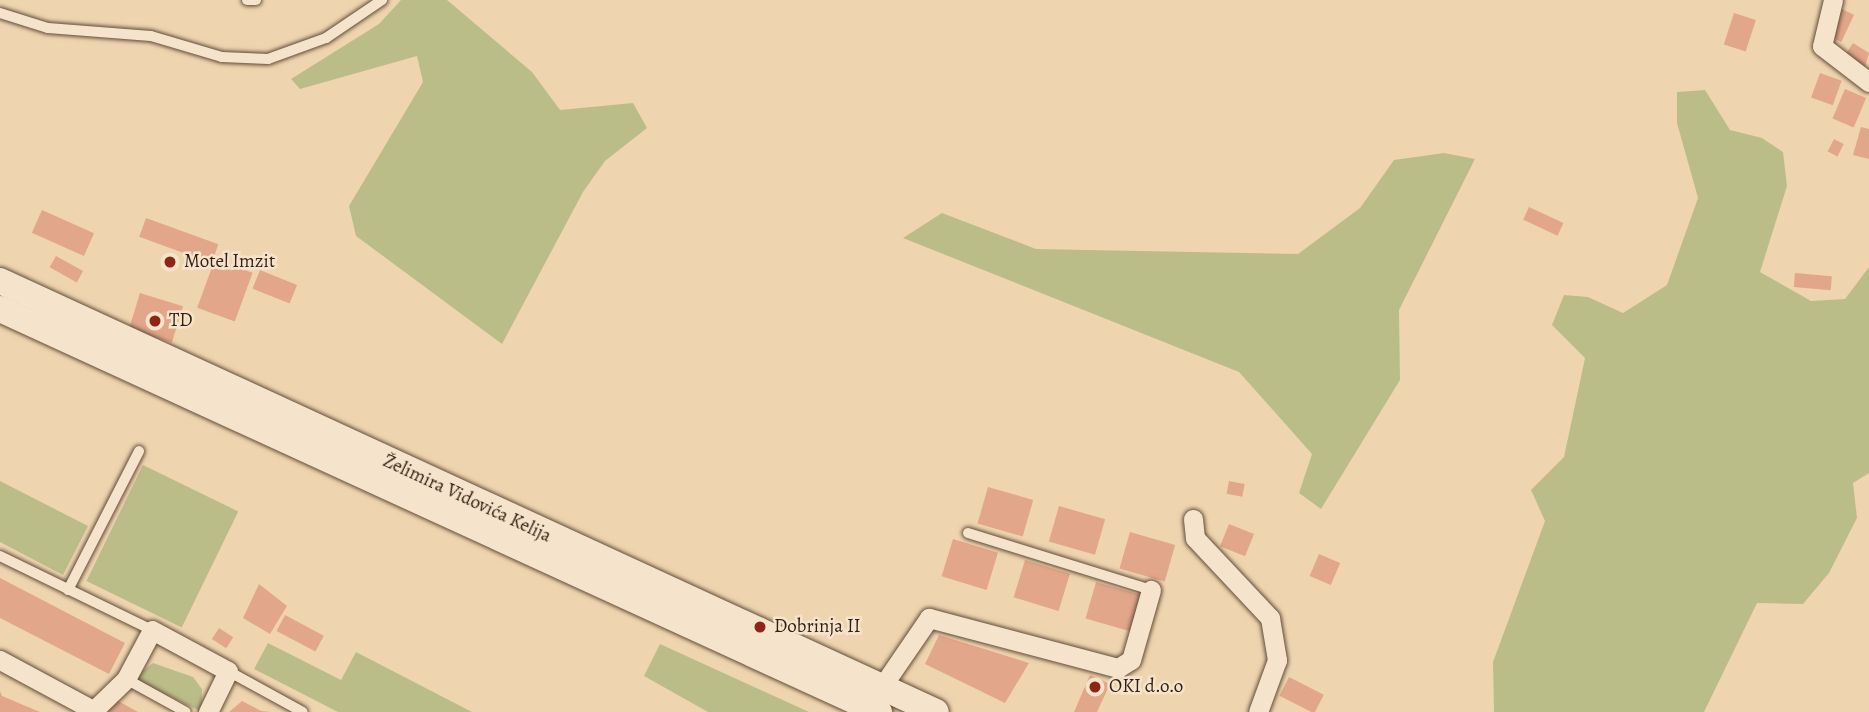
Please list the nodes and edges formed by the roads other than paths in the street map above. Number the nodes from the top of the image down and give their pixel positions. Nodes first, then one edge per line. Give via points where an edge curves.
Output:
1 (247, 0) edge
2 (256, 0) edge
3 (382, 0) edge
4 (1833, 0) edge
5 (0, 13) edge
6 (1869, 82) edge
7 (0, 281) edge
8 (0, 309) edge
9 (139, 451) dead end
10 (1193, 519) dead end
11 (968, 533) dead end
12 (0, 556) edge
13 (68, 590) junction
14 (1151, 590) joint
15 (152, 630) junction
16 (0, 660) edge
17 (228, 671) junction
18 (126, 679) junction
19 (875, 705) edge
20 (92, 711) edge
21 (186, 712) edge
22 (208, 712) edge
23 (303, 712) edge
24 (936, 712) edge
25 (1258, 712) edge

1 - 2 lane
3 - 5 lane via 326,38 268,59 222,57 151,36 48,28
4 - 6 street via 1822,46
7 - 19 main road, Želimira Vidovića Kelija
8 - 19 main road, Želimira Vidovića Kelija
9 - 13 lane
10 - 25 street via 1195,538 1270,618 1277,660
11 - 14 lane
12 - 13 lane
13 - 15 lane
14 - 19 street via 1130,660 1118,668 929,618
15 - 17 street
15 - 18 street
16 - 20 street
17 - 22 street
17 - 23 lane
18 - 20 street
18 - 21 lane
19 - 24 main road, Želimira Vidovića Kelija

